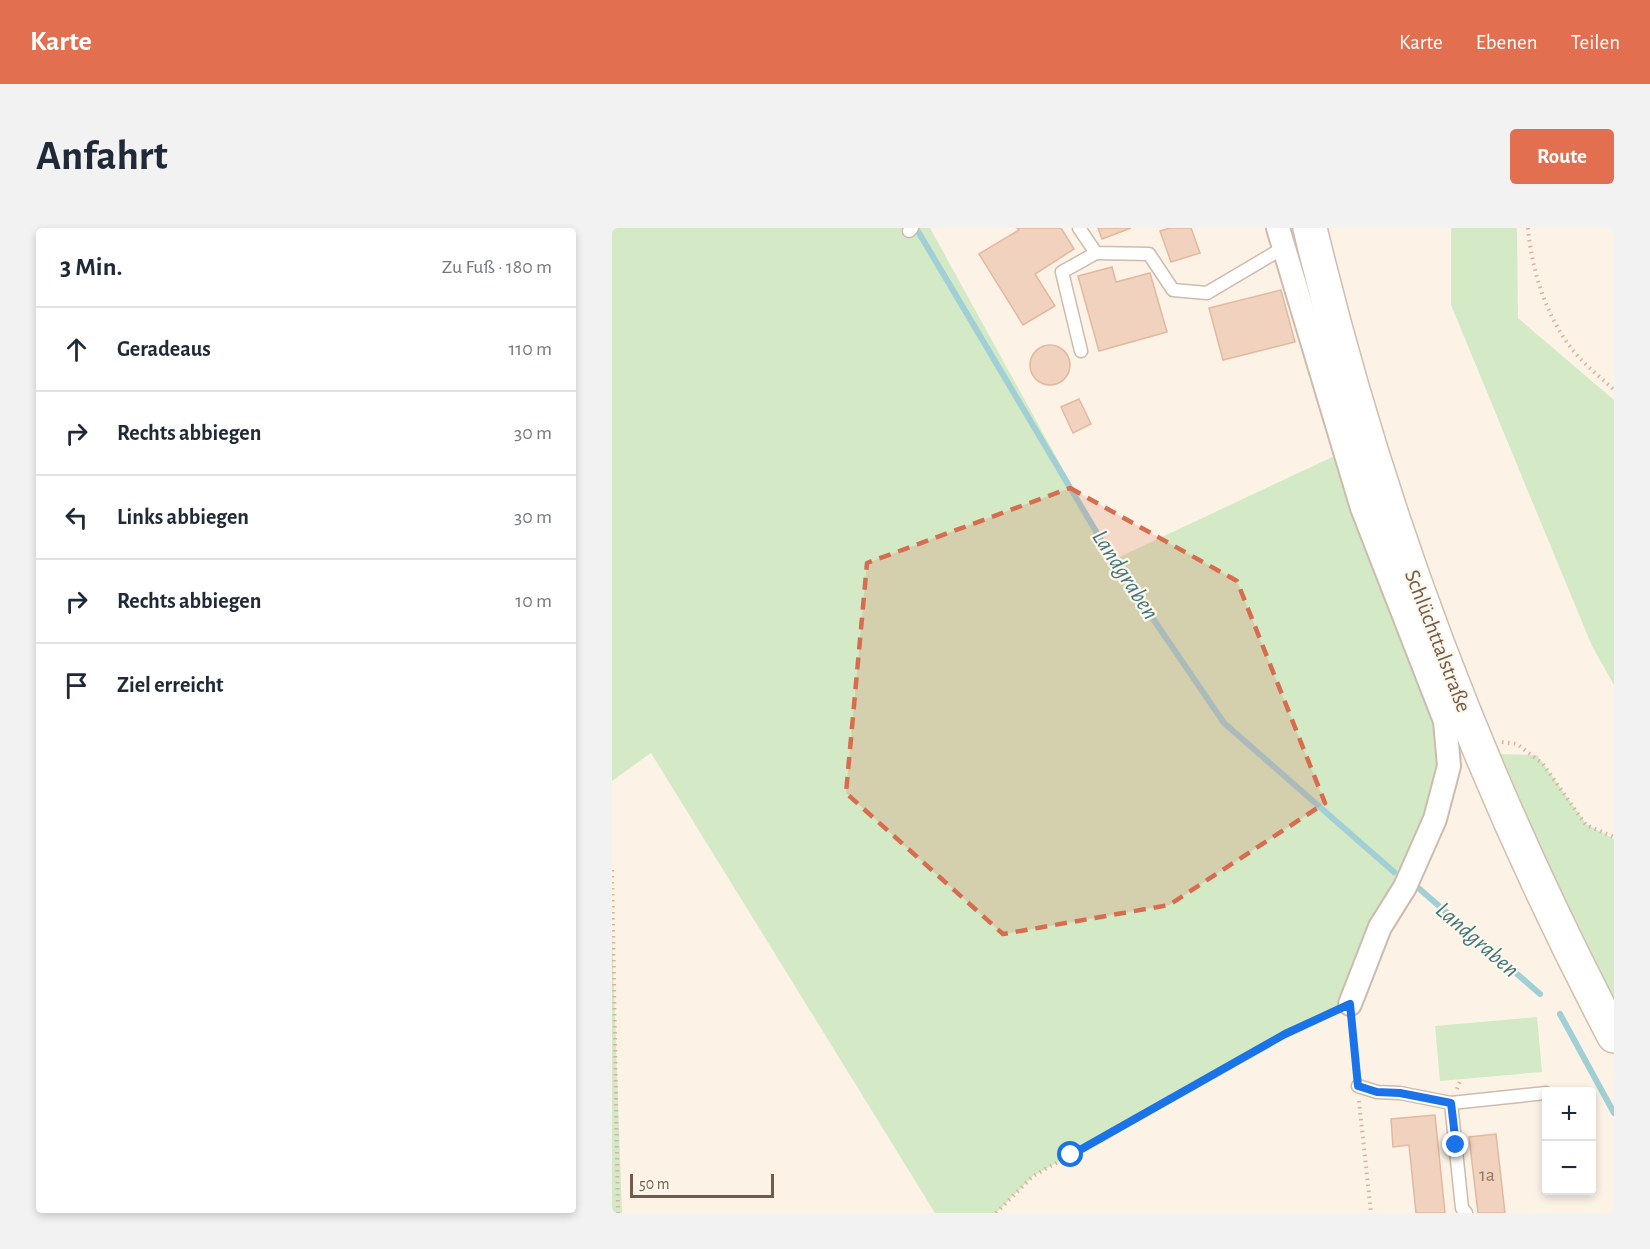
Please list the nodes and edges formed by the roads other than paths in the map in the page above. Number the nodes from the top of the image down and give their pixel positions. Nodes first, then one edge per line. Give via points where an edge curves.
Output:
1 (1079, 228) edge
2 (1311, 228) edge
3 (1281, 238) edge
4 (1096, 253) junction
5 (1081, 351) dead end
6 (1350, 1004) road end
7 (1614, 1036) edge
8 (1358, 1086) road end
9 (1542, 1093) edge
10 (1451, 1103) junction
11 (1466, 1213) edge

1 - 4 lane
2 - 7 main road, Schlüchttalstraße via 1359,414 1394,524 1479,747 1570,953
3 - 4 lane via 1207,293 1173,290 1149,255
3 - 6 street via 1362,508 1445,721 1449,766 1435,819 1405,887 1380,927
4 - 5 lane via 1062,272
8 - 10 lane
9 - 10 lane
10 - 11 lane via 1462,1208

